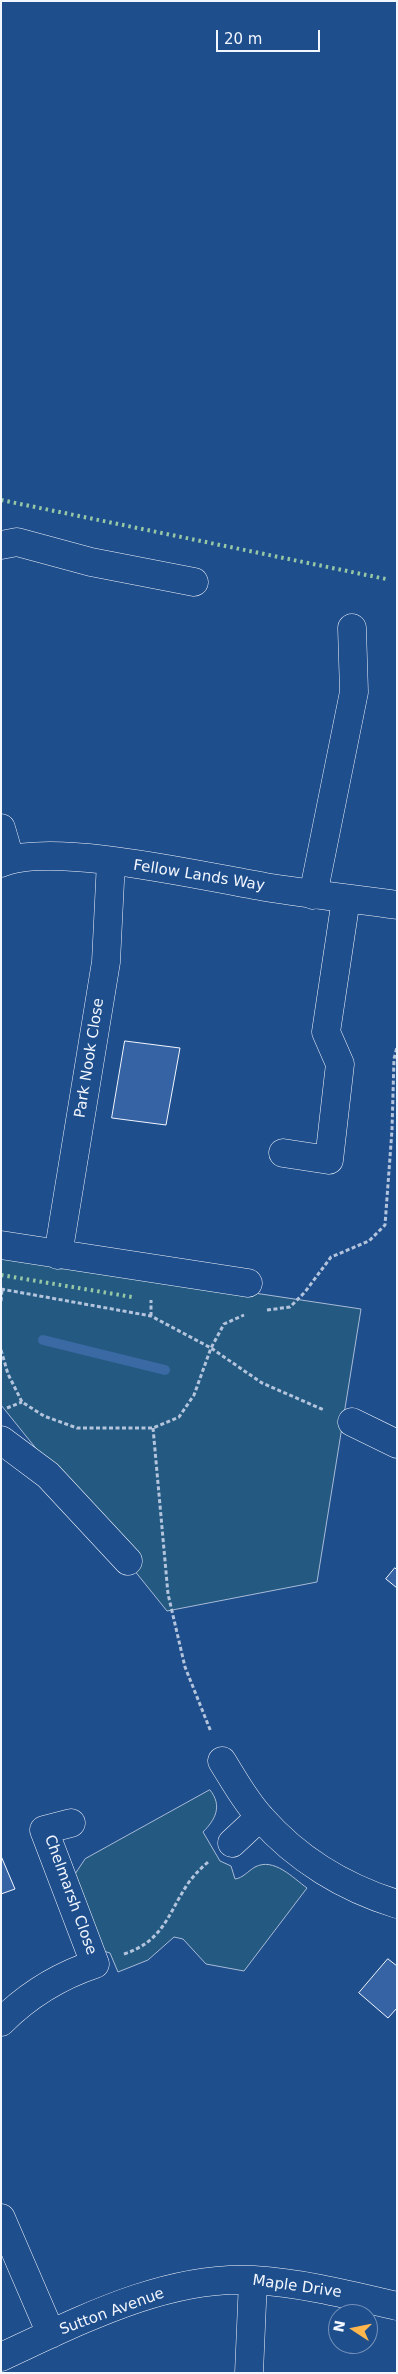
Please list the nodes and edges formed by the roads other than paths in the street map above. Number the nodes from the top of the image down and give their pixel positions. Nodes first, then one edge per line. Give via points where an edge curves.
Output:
1 (1, 545) edge
2 (194, 582) dead end
3 (352, 628) dead end
4 (1, 828) edge
5 (111, 861) junction
6 (6, 862) edge
7 (313, 895) junction
8 (346, 899) junction
9 (397, 905) edge
10 (283, 1153) dead end
11 (1, 1245) edge
12 (58, 1255) junction
13 (248, 1283) dead end
14 (352, 1422) road end
15 (1, 1440) edge
16 (397, 1444) edge
17 (128, 1561) dead end
18 (222, 1761) road end
19 (260, 1817) junction
20 (71, 1822) dead end
21 (232, 1843) road end
22 (397, 1904) edge
23 (1, 2022) edge
24 (1, 2218) edge
25 (253, 2280) junction
26 (227, 2281) joint
27 (397, 2306) edge
28 (51, 2334) junction
29 (1, 2357) edge
30 (249, 2373) edge

1 - 2 street via 17,542 91,562
3 - 7 street via 354,692
4 - 6 street
5 - 6 street, Fellow Lands Way via 61,856
5 - 7 street, Fellow Lands Way
5 - 12 street, Park Nook Close via 106,962
7 - 8 street, Fellow Lands Way
8 - 9 street, Fellow Lands Way
8 - 10 street via 326,1032 340,1064 329,1160
11 - 12 street
12 - 13 street
14 - 16 street
15 - 17 street via 48,1475
18 - 19 street
19 - 21 street
19 - 22 street via 294,1850 345,1884
20 - 23 street, Chelmarsh Close via 44,1830 95,1964 68,1973 50,1984
24 - 28 street
25 - 26 street, Maple Drive
25 - 27 street, Maple Drive via 308,2286
25 - 30 street
26 - 28 street, Sutton Avenue via 168,2290
28 - 29 street, Sutton Avenue

